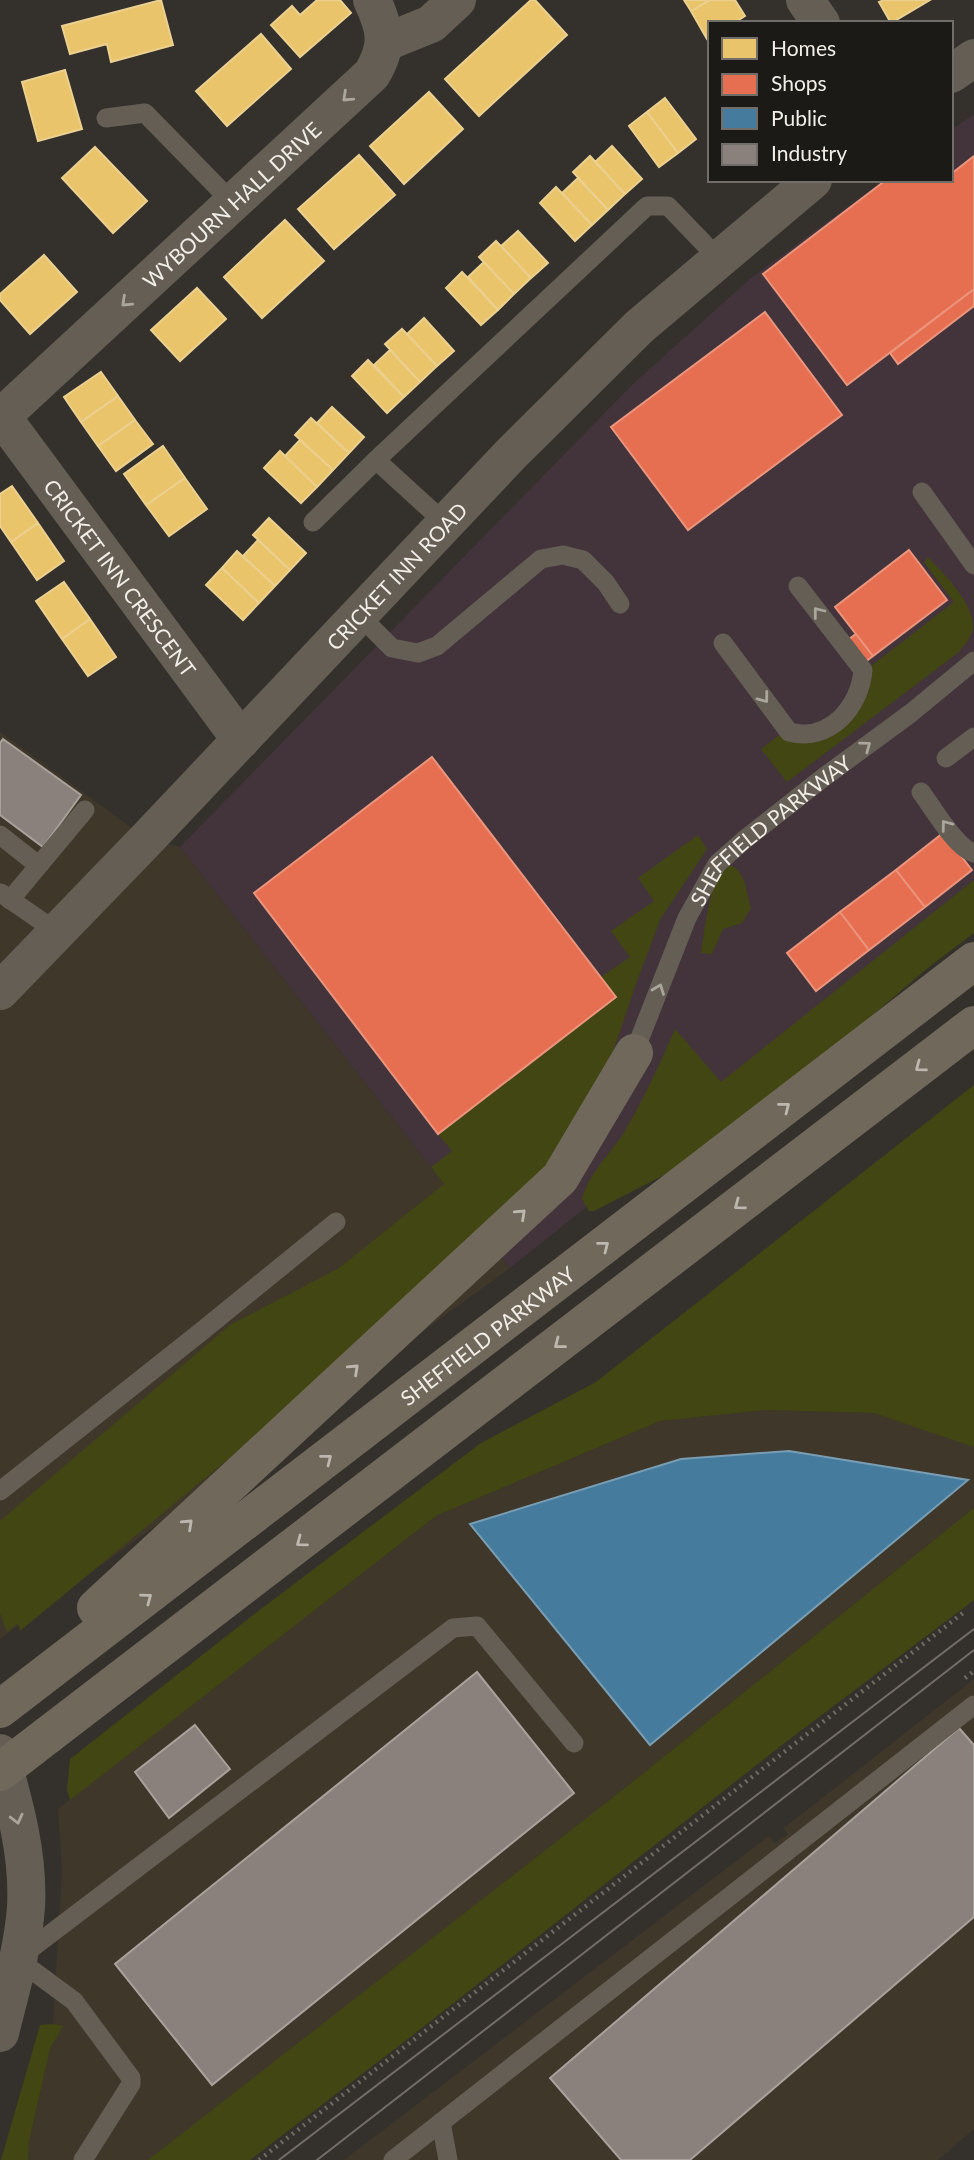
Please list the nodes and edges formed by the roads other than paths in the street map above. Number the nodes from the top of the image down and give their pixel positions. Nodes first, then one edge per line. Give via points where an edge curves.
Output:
1 (372, 0) edge
2 (457, 0) edge
3 (805, 0) edge
4 (820, 21) edge
5 (384, 43) junction
6 (974, 58) edge
7 (953, 73) edge
8 (106, 118) dead end
9 (811, 182) edge
10 (233, 203) junction
11 (719, 259) junction
12 (1, 415) edge
13 (376, 460) junction
14 (922, 492) dead end
15 (313, 522) dead end
16 (445, 523) junction
17 (974, 565) edge
18 (798, 586) dead end
19 (620, 604) dead end
20 (359, 615) junction
21 (723, 643) dead end
22 (973, 660) edge
23 (974, 737) edge
24 (241, 740) junction
25 (946, 758) dead end
26 (922, 792) dead end
27 (85, 810) dead end
28 (0, 835) edge
29 (974, 853) edge
30 (38, 864) junction
31 (5, 896) edge
32 (57, 932) junction
33 (974, 961) edge
34 (0, 991) edge
35 (974, 1025) edge
36 (635, 1053) joint
37 (336, 1222) dead end
38 (0, 1490) edge
39 (32, 1677) junction
40 (0, 1700) edge
41 (974, 1705) edge
42 (0, 1709) edge
43 (574, 1743) dead end
44 (0, 1753) edge
45 (0, 1772) edge
46 (9, 1961) edge
47 (0, 2034) edge
48 (441, 2122) junction
49 (83, 2160) edge
50 (393, 2160) edge
51 (447, 2160) edge

1 - 5 street
2 - 5 street via 430,24
3 - 4 street
5 -> 10 street, WYBOURN HALL DRIVE via 372,74
6 - 7 street
8 - 10 lane via 145,113
9 - 11 street, CRICKET INN ROAD
10 -> 12 street, WYBOURN HALL DRIVE
11 - 13 lane via 668,206 648,206
11 - 16 street, CRICKET INN ROAD via 639,327
12 - 24 street, CRICKET INN CRESCENT
13 - 15 lane
13 - 16 lane
14 - 17 lane
16 - 20 street, CRICKET INN ROAD
21 -> 18 lane via 789,732 817,732 834,723 859,695 863,670
19 - 20 lane via 583,560 563,555 541,559 437,646 418,653 392,648
20 - 24 street, CRICKET INN ROAD
36 -> 22 lane, SHEFFIELD PARKWAY via 687,918 717,864
23 - 25 lane
24 - 32 street, CRICKET INN ROAD
29 -> 26 lane via 958,841
27 - 30 lane
28 - 30 lane
30 - 31 lane
31 - 32 lane
32 - 34 street, CRICKET INN ROAD
39 -> 33 highway, SHEFFIELD PARKWAY
35 -> 45 highway, bridge
39 -> 36 highway via 560,1178
37 - 38 lane
39 - 40 highway
39 - 42 highway, SHEFFIELD PARKWAY
41 - 48 lane
43 - 46 lane via 477,1626 453,1628
44 -> 46 street via 26,1875 26,1906
46 - 47 street
46 - 49 lane via 74,2001 131,2078
48 - 50 lane
48 - 51 lane

